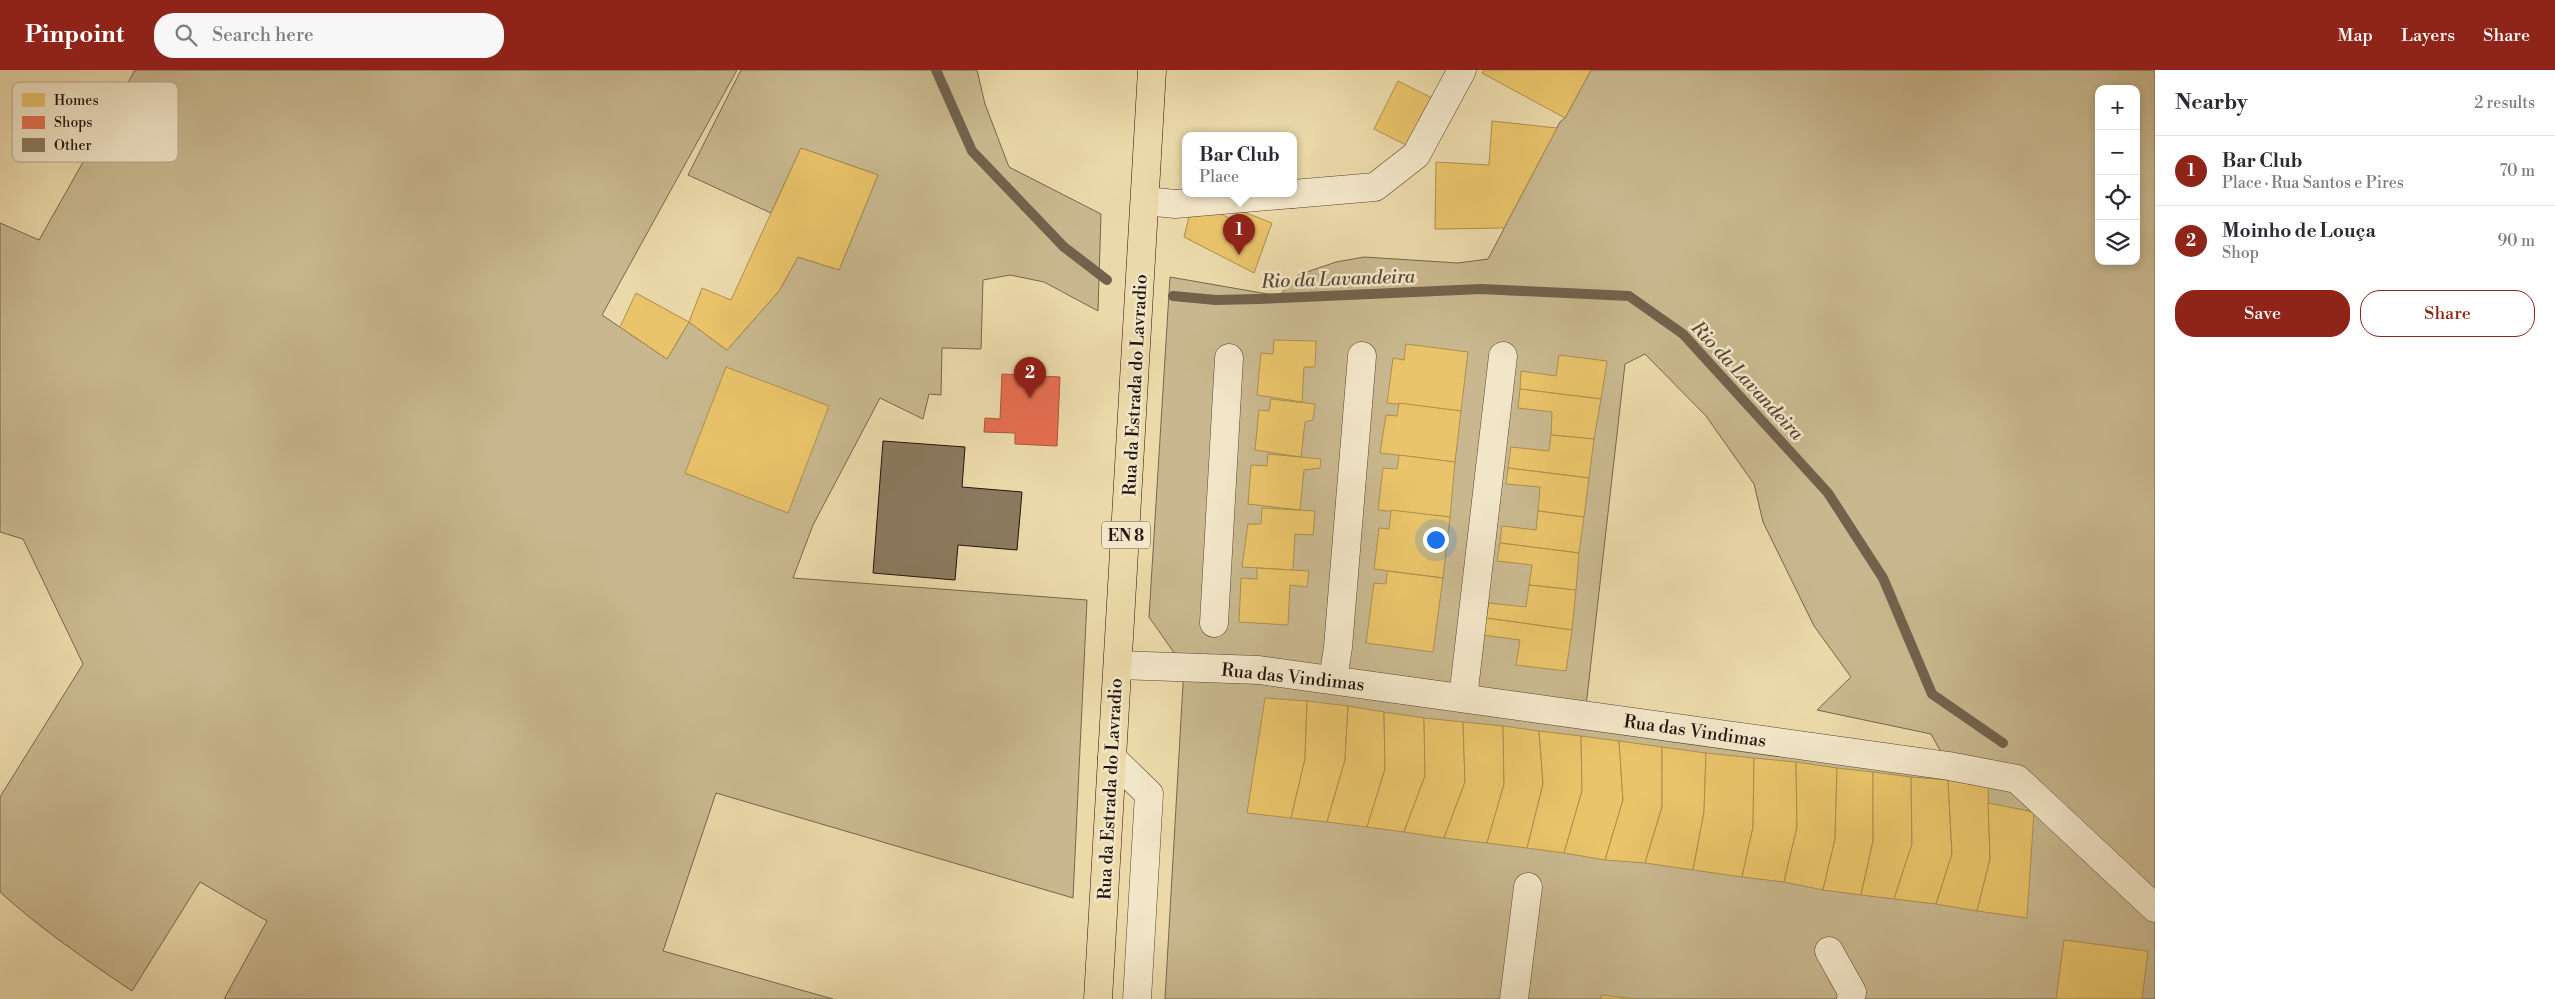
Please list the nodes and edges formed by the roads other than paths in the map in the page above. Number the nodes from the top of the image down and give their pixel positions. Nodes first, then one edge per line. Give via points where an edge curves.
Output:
1 (1152, 70) edge
2 (1462, 70) edge
3 (1297, 194) edge
4 (1257, 197) edge
5 (1146, 201) junction
6 (1362, 356) dead end
7 (1503, 356) dead end
8 (1229, 358) dead end
9 (1214, 623) dead end
10 (1118, 665) junction
11 (1333, 680) junction
12 (1463, 698) junction
13 (1112, 758) junction
14 (1528, 887) dead end
15 (2155, 908) edge
16 (1829, 951) dead end
17 (1098, 999) edge
18 (1137, 999) edge
19 (1514, 999) edge
20 (1852, 999) edge

1 - 5 main road, Rua da Estrada do Lavradio / EN 8
2 - 3 street via 1416,155 1375,187
4 - 5 street via 1175,204
5 - 10 main road, Rua da Estrada do Lavradio / EN 8
6 - 11 street
7 - 12 street
8 - 9 street
10 - 11 street, Rua das Vindimas via 1259,670
10 - 13 main road, Rua da Estrada do Lavradio / EN 8
11 - 12 street, Rua das Vindimas
12 - 15 street, Rua das Vindimas via 1949,766 2017,779
13 - 17 main road, Rua da Estrada do Lavradio / EN 8
13 - 18 street via 1149,794
14 - 19 street
16 - 20 street via 1852,992

